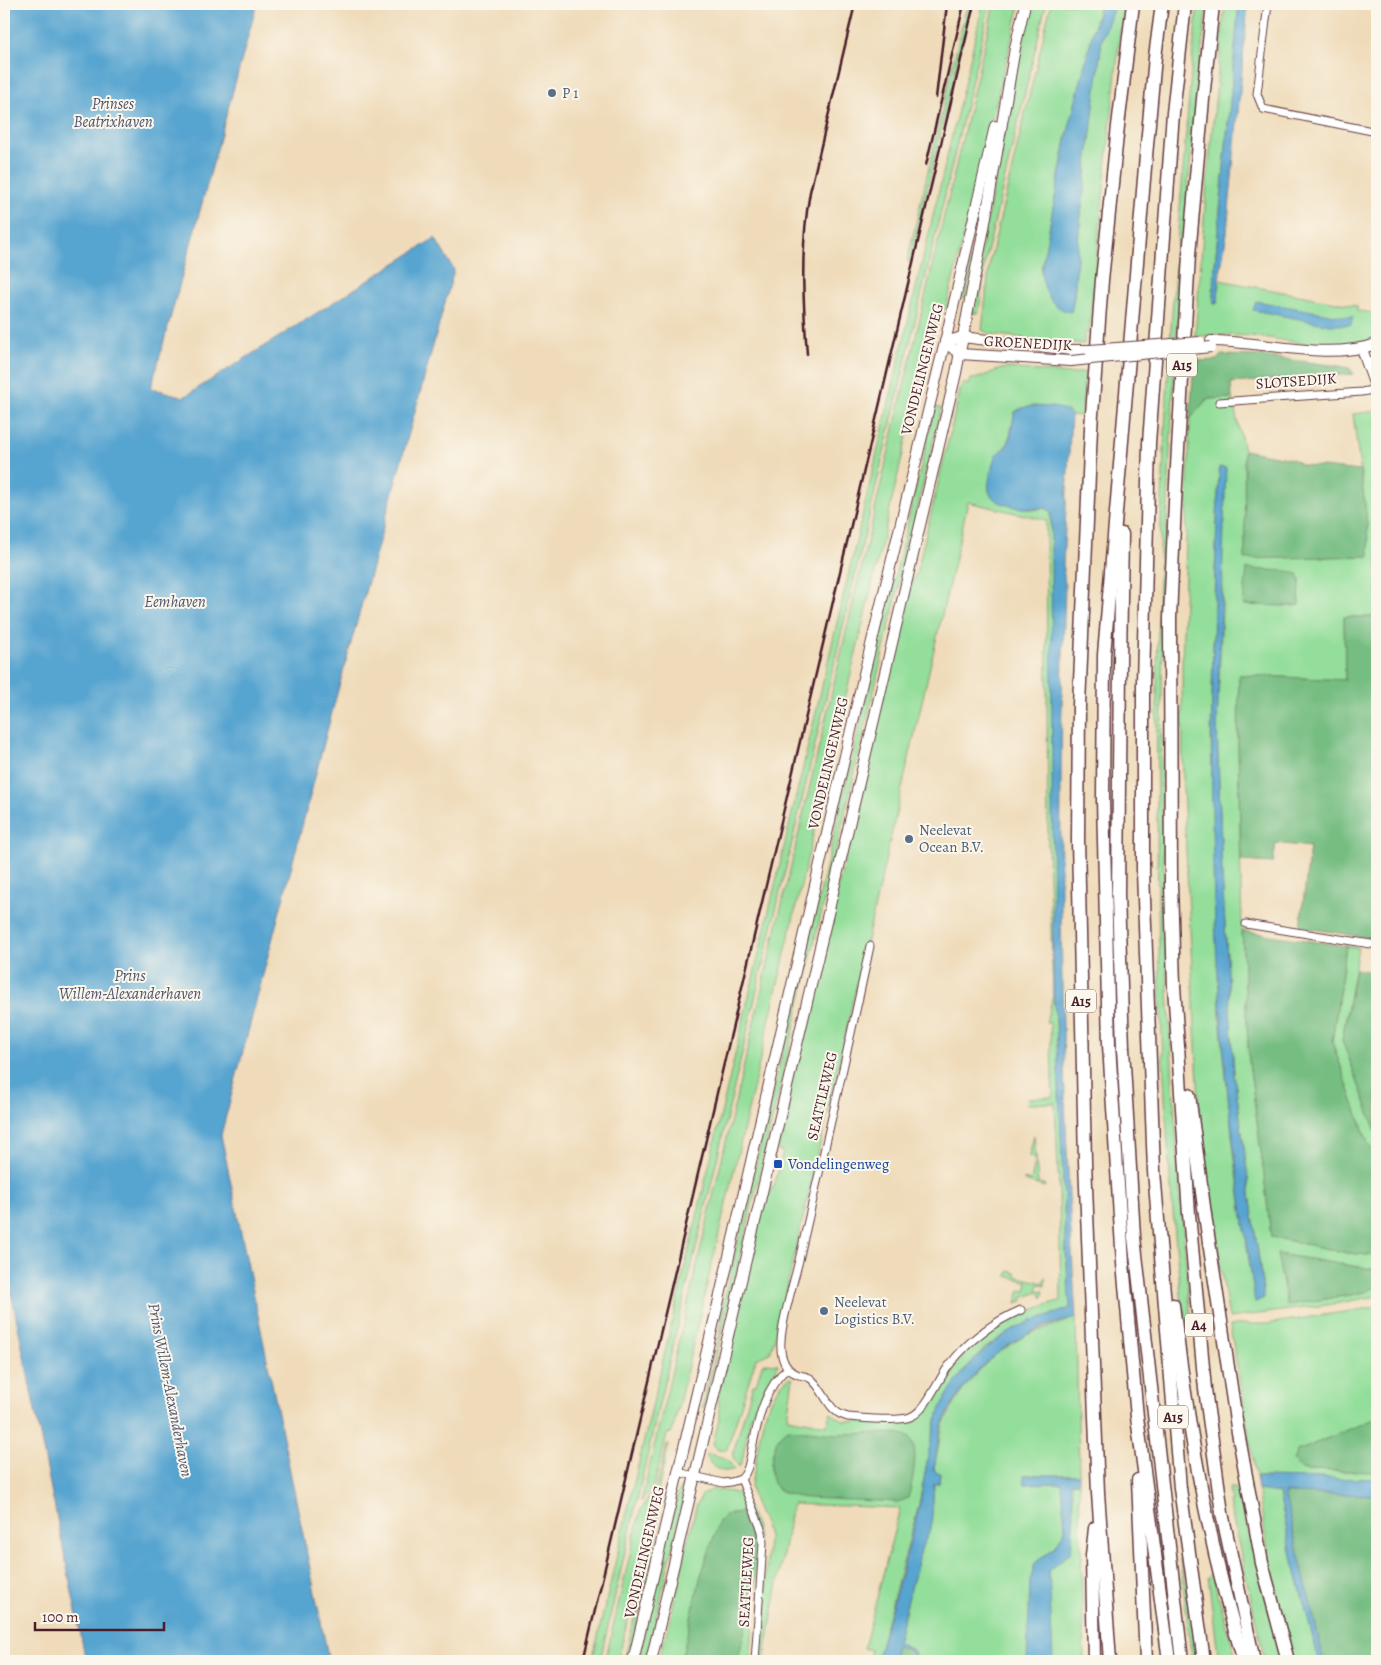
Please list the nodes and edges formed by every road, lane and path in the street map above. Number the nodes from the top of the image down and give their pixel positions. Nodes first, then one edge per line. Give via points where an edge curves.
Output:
1 (1025, 4) edge
2 (1133, 4) edge
3 (1162, 4) edge
4 (1185, 4) edge
5 (1213, 4) edge
6 (1268, 4) edge
7 (1015, 48) junction
8 (1377, 132) edge
9 (966, 317) junction
10 (962, 337) junction
11 (985, 340) junction
12 (945, 342) junction
13 (1211, 344) junction
14 (1377, 344) edge
15 (1362, 349) junction
16 (960, 354) junction
17 (1376, 389) edge
18 (1219, 402) dead end
19 (1125, 410) junction
20 (1246, 924) dead end
21 (1377, 945) edge
22 (870, 946) dead end
23 (1174, 986) junction
24 (1154, 1171) junction
25 (1021, 1310) dead end
26 (788, 1368) junction
27 (1137, 1417) junction
28 (678, 1472) junction
29 (694, 1476) junction
30 (741, 1479) junction
31 (1097, 1484) junction
32 (633, 1661) edge
33 (651, 1661) edge
34 (755, 1661) edge
35 (1094, 1661) edge
36 (1110, 1661) edge
37 (1146, 1661) edge
38 (1169, 1661) edge
39 (1182, 1661) edge
40 (1204, 1661) edge
41 (1244, 1661) edge
42 (1254, 1661) edge
43 (1288, 1661) edge

1 - 7 main road, VONDELINGENWEG
2 - 31 highway, A15 via 1104,260 1090,428 1078,705 1081,1025
3 - 19 highway, A15
4 - 24 highway, A15 via 1173,113 1149,443 1143,683 1143,871
5 - 23 highway, A15 via 1189,255 1171,609
6 - 8 street via 1257,94 1263,109
7 - 9 main road, VONDELINGENWEG
7 - 12 main road, VONDELINGENWEG via 1008,65
9 - 10 main road, VONDELINGENWEG
9 - 11 main road
10 - 11 main road, GROENEDIJK
10 - 12 main road, GROENEDIJK
10 - 16 main road, VONDELINGENWEG
11 - 13 main road, GROENEDIJK, bridge via 1072,350
12 - 16 main road
12 - 28 main road, VONDELINGENWEG via 866,665
13 - 15 main road, GROENEDIJK via 1301,350
13 - 16 main road, GROENEDIJK, bridge via 1071,361
14 - 15 main road, GROENEDIJK
15 - 17 main road, SLOTSEDIJK
16 - 29 main road, VONDELINGENWEG
17 - 18 street, SLOTSEDIJK
19 - 27 highway, A15 via 1104,655 1103,799 1109,1045
19 - 39 highway, A15 via 1118,876 1123,1048 1134,1237
20 - 21 street
22 - 26 street, SEATTLEWEG via 781,1334 782,1356
23 - 42 highway, A4 via 1189,1214 1205,1389 1222,1513
23 - 43 highway, A15 via 1237,1427 1262,1562
24 - 40 highway, A15 via 1180,1488
24 - 41 highway, A4 via 1191,1438 1205,1512
25 - 26 street via 984,1329 974,1338 950,1363 918,1414 905,1419 841,1416 810,1378
26 - 30 street via 774,1382 764,1404 746,1474
27 - 37 highway, A15
27 - 38 highway, A15
28 - 29 street
28 - 32 main road, VONDELINGENWEG
29 - 30 street via 723,1482
29 - 33 main road, VONDELINGENWEG
30 - 34 street, SEATTLEWEG via 762,1531 763,1543
31 - 35 highway, A15 via 1092,1556
31 - 36 highway, A15

